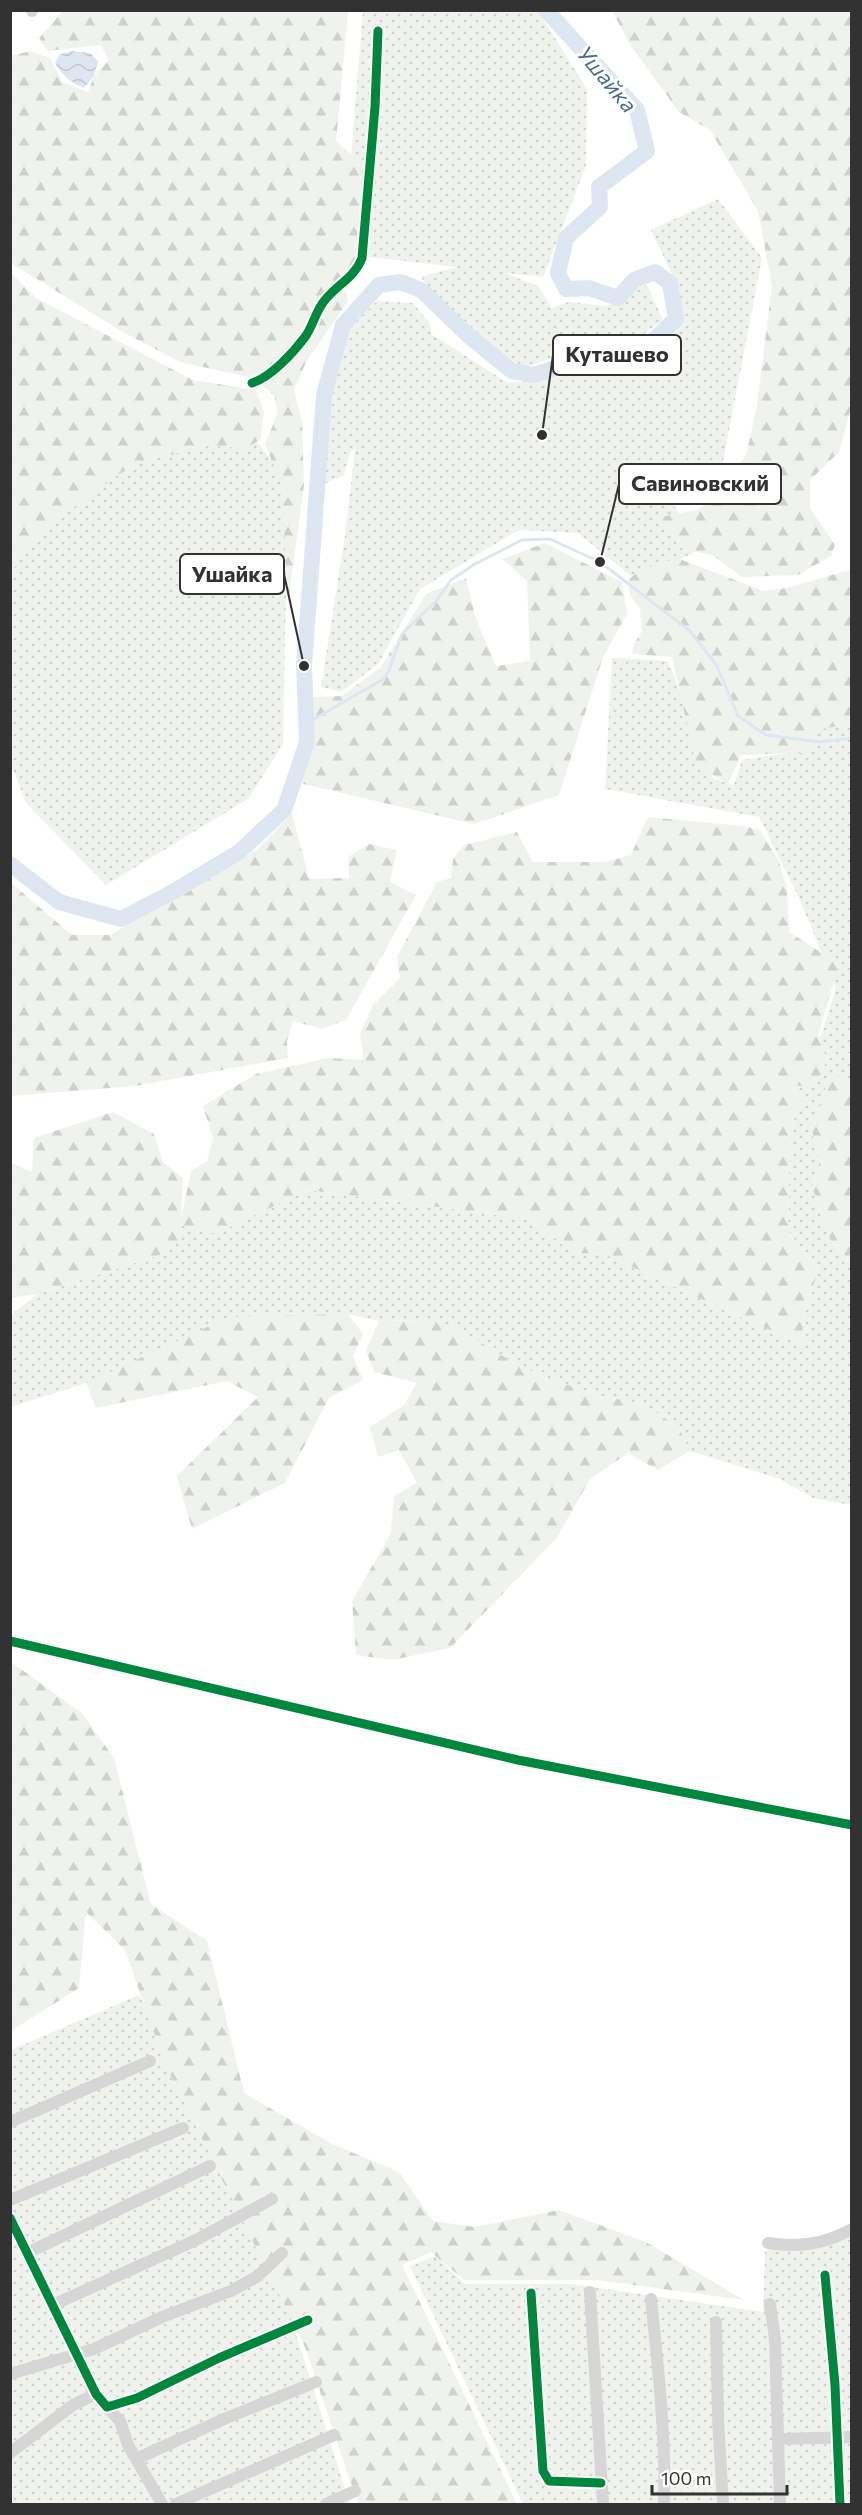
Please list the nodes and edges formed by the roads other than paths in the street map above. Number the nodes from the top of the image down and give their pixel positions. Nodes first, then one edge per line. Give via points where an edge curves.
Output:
1 (378, 32) dead end
2 (252, 382) dead end
3 (10, 1641) edge
4 (852, 1826) edge
5 (150, 2061) dead end
6 (10, 2122) edge
7 (183, 2128) dead end
8 (210, 2166) dead end
9 (272, 2199) dead end
10 (10, 2200) edge
11 (10, 2218) edge
12 (852, 2229) edge
13 (768, 2244) dead end
14 (29, 2252) junction
15 (282, 2253) dead end
16 (825, 2275) dead end
17 (590, 2292) dead end
18 (531, 2293) dead end
19 (651, 2299) dead end
20 (770, 2304) dead end
21 (52, 2305) junction
22 (308, 2320) dead end
23 (716, 2322) dead end
24 (78, 2354) junction
25 (10, 2374) edge
26 (316, 2382) dead end
27 (96, 2394) junction
28 (107, 2407) junction
29 (334, 2435) dead end
30 (837, 2436) junction
31 (852, 2437) edge
32 (780, 2439) junction
33 (10, 2453) edge
34 (136, 2459) junction
35 (601, 2483) junction
36 (355, 2491) dead end
37 (162, 2505) edge
38 (176, 2505) edge
39 (326, 2505) edge
40 (603, 2505) edge
41 (664, 2505) edge
42 (723, 2505) edge
43 (780, 2505) edge
44 (840, 2505) edge

1 - 2 street via 375,107 359,268 324,300 305,337 278,367 264,379
3 - 4 street via 518,1760
5 - 6 street
7 - 10 street
8 - 14 street
9 - 21 street via 196,2240
11 - 14 street
12 - 13 street via 814,2245
14 - 21 street
15 - 24 street via 258,2276 231,2291
16 - 30 street
17 - 35 street
18 - 35 street via 543,2471 549,2481
19 - 41 street
20 - 32 street
21 - 24 street
22 - 28 street via 137,2398
23 - 42 street
24 - 25 street
24 - 27 street
26 - 34 street
27 - 28 street
27 - 33 street via 73,2405
28 - 34 street via 120,2421
29 - 38 street
30 - 31 street
30 - 32 street
30 - 44 street
32 - 43 street
34 - 37 street
35 - 40 street
36 - 39 street

